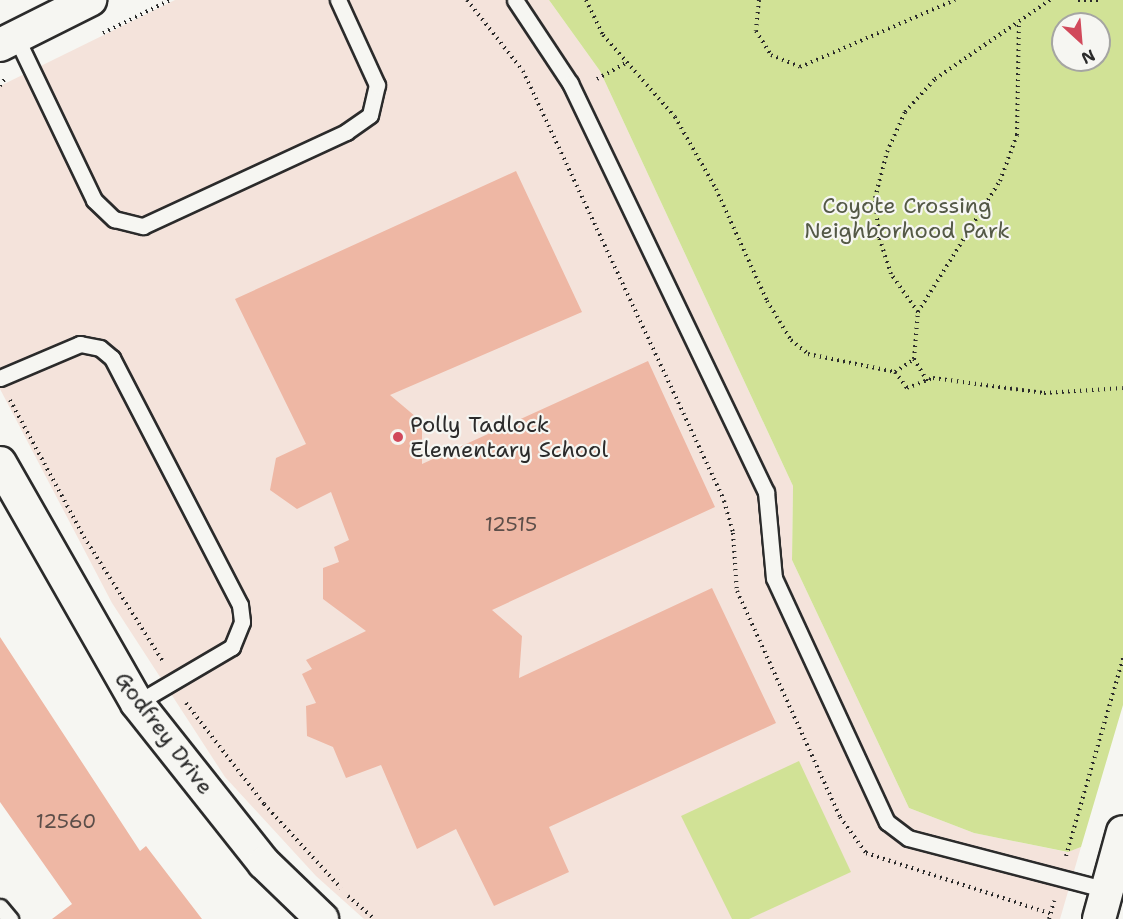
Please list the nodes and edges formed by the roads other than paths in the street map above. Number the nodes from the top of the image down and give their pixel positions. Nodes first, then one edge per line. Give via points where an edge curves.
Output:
1 (90, 0) edge
2 (338, 0) edge
3 (515, 0) edge
4 (8, 41) edge
5 (0, 378) edge
6 (0, 463) edge
7 (137, 703) junction
8 (1123, 832) edge
9 (1107, 890) junction
10 (0, 907) edge
11 (10, 919) edge
12 (322, 919) edge
13 (1099, 919) edge

1 - 4 street
2 - 4 lane via 377,85 370,115 346,132 143,226 114,219 94,200
3 - 9 lane via 570,83 766,492 774,578 887,822 909,838
5 - 7 lane via 80,344 100,348 112,358 240,605 242,622 232,647
6 - 7 street, Godfrey Drive
7 - 12 street, Godfrey Drive via 264,863
8 - 9 street
9 - 13 street
10 - 11 lane

